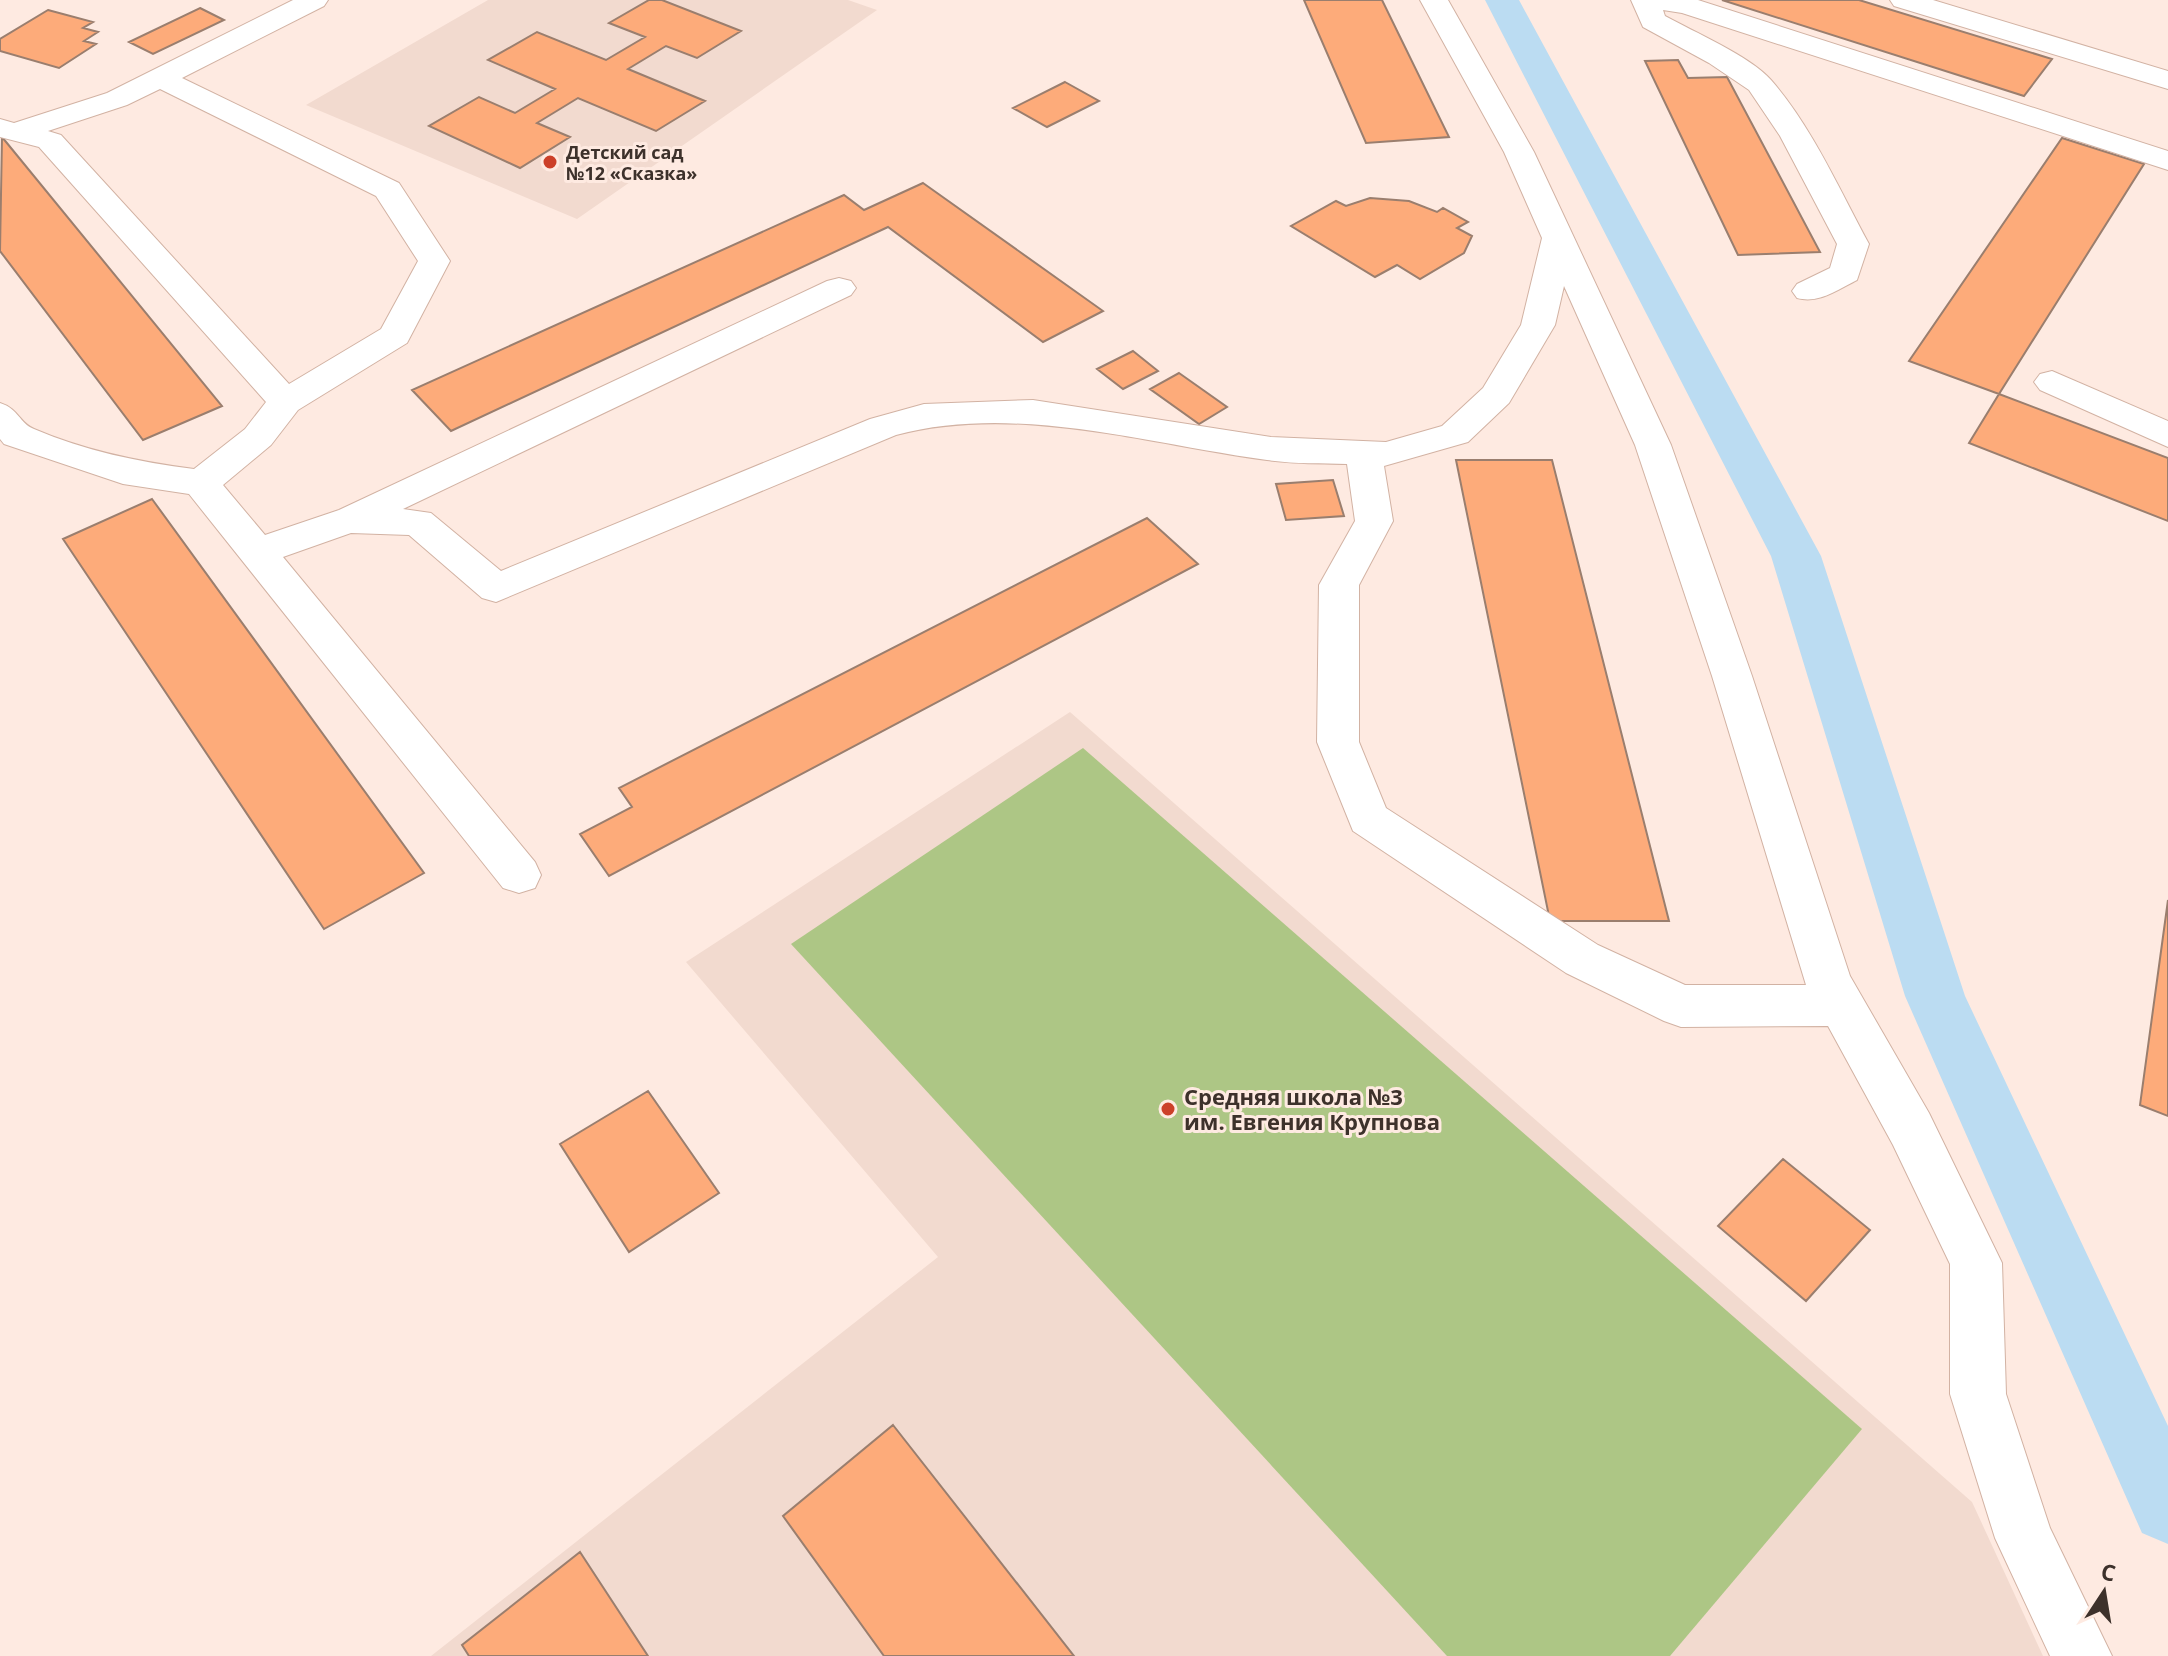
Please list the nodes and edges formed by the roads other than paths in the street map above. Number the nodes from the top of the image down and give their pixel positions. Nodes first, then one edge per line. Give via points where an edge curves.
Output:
1 (314, 0) edge
2 (1434, 0) edge
3 (1646, 0) edge
4 (1904, 0) edge
5 (2007, 0) edge
6 (1990, 26) junction
7 (160, 78) junction
8 (2168, 80) edge
9 (8, 130) edge
10 (2168, 161) edge
11 (1558, 238) junction
12 (839, 288) dead end
13 (1809, 291) dead end
14 (2052, 382) dead end
15 (285, 402) junction
16 (9, 426) edge
17 (2168, 435) edge
18 (1364, 453) junction
19 (201, 483) junction
20 (348, 520) junction
21 (258, 552) junction
22 (519, 875) dead end
23 (1841, 1005) junction
24 (2082, 1656) edge

1 - 7 street
2 - 11 street via 1519,152
3 - 10 street via 1686,5
3 - 13 street via 1653,21 1759,84 1795,136 1853,244 1845,273
4 - 6 street
5 - 6 street
6 - 8 street
7 - 9 street via 117,99
7 - 15 street via 388,190 434,261 395,336
9 - 15 street via 50,141
11 - 18 street via 1538,325 1496,395 1455,434 1386,454
11 - 23 street via 1653,445 1828,981
12 - 20 street
14 - 17 street
15 - 19 street via 258,437
16 - 19 street via 123,472
18 - 20 street via 1271,449 1033,412 924,416 883,427 496,588 418,522
18 - 23 street via 1374,521 1339,585 1338,742 1368,819 1582,959 1681,1006
19 - 21 street
20 - 21 street
21 - 22 street
23 - 24 street via 1911,1129 1976,1263 1978,1394 2024,1538

